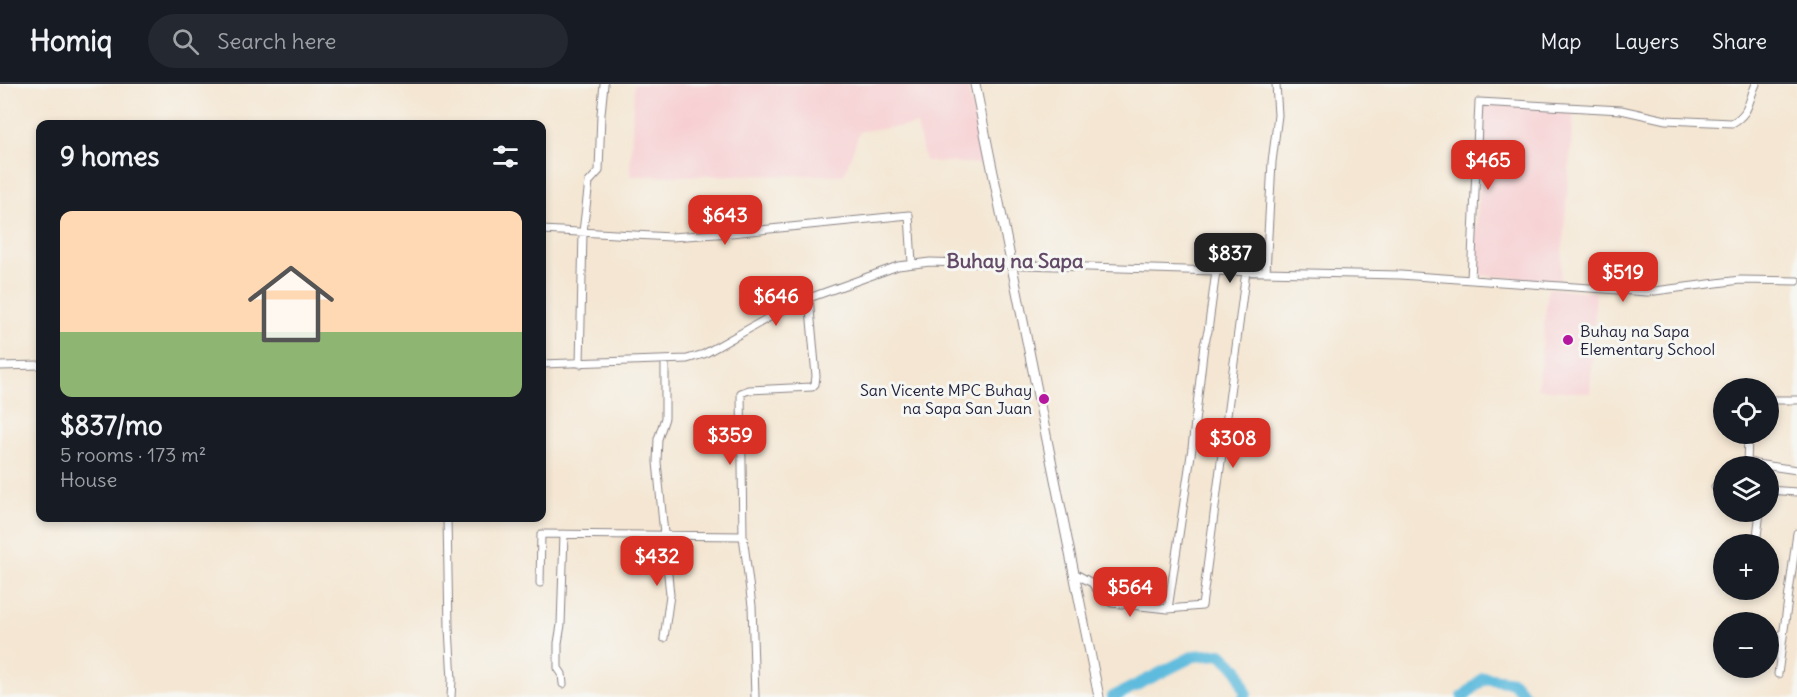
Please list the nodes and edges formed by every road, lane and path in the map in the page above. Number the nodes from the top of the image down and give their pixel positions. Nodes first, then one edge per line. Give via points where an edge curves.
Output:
1 (604, 84) edge
2 (975, 84) edge
3 (1276, 84) edge
4 (1756, 84) edge
5 (546, 230) edge
6 (583, 232) junction
7 (912, 263) junction
8 (1011, 265) junction
9 (1216, 272) junction
10 (1246, 272) junction
11 (1266, 272) junction
12 (1471, 280) junction
13 (1797, 281) edge
14 (809, 298) junction
15 (665, 361) junction
16 (546, 364) edge
17 (580, 364) junction
18 (36, 365) edge
19 (0, 366) edge
20 (1779, 400) edge
21 (1797, 400) edge
22 (1779, 468) edge
23 (1797, 470) edge
24 (1779, 491) edge
25 (1797, 492) edge
26 (447, 522) edge
27 (1797, 533) edge
28 (564, 534) junction
29 (665, 534) junction
30 (743, 536) junction
31 (1074, 573) junction
32 (540, 583) dead end
33 (1168, 609) junction
34 (664, 638) dead end
35 (1779, 667) edge
36 (563, 684) dead end
37 (451, 697) edge
38 (755, 697) edge
39 (1099, 697) edge

1 - 6 street via 599,171 588,182
2 - 8 main road
3 - 11 street via 1278,115
4 - 12 street via 1746,113 1731,123 1666,120 1621,110 1479,102
5 - 6 street
6 - 7 street via 671,237 909,215
6 - 17 street
7 - 8 street
7 - 14 street
8 - 9 street
8 - 31 main road
9 - 10 street
9 - 33 street
10 - 11 street
10 - 33 street via 1202,606
11 - 12 street
12 - 13 street via 1647,292 1740,280
14 - 15 street via 704,354
14 - 30 street via 815,384 741,393
15 - 17 street
15 - 29 street via 666,418 658,439 657,462
16 - 17 street
18 - 19 street
20 - 21 street
22 - 23 street
24 - 25 street
26 - 37 street
27 - 35 street
28 - 29 street
28 - 32 street via 541,534
28 - 36 street via 558,643 558,668
29 - 30 street
29 - 34 street via 670,596
30 - 38 street via 752,606
31 - 33 street via 1092,583 1112,603
31 - 39 main road

